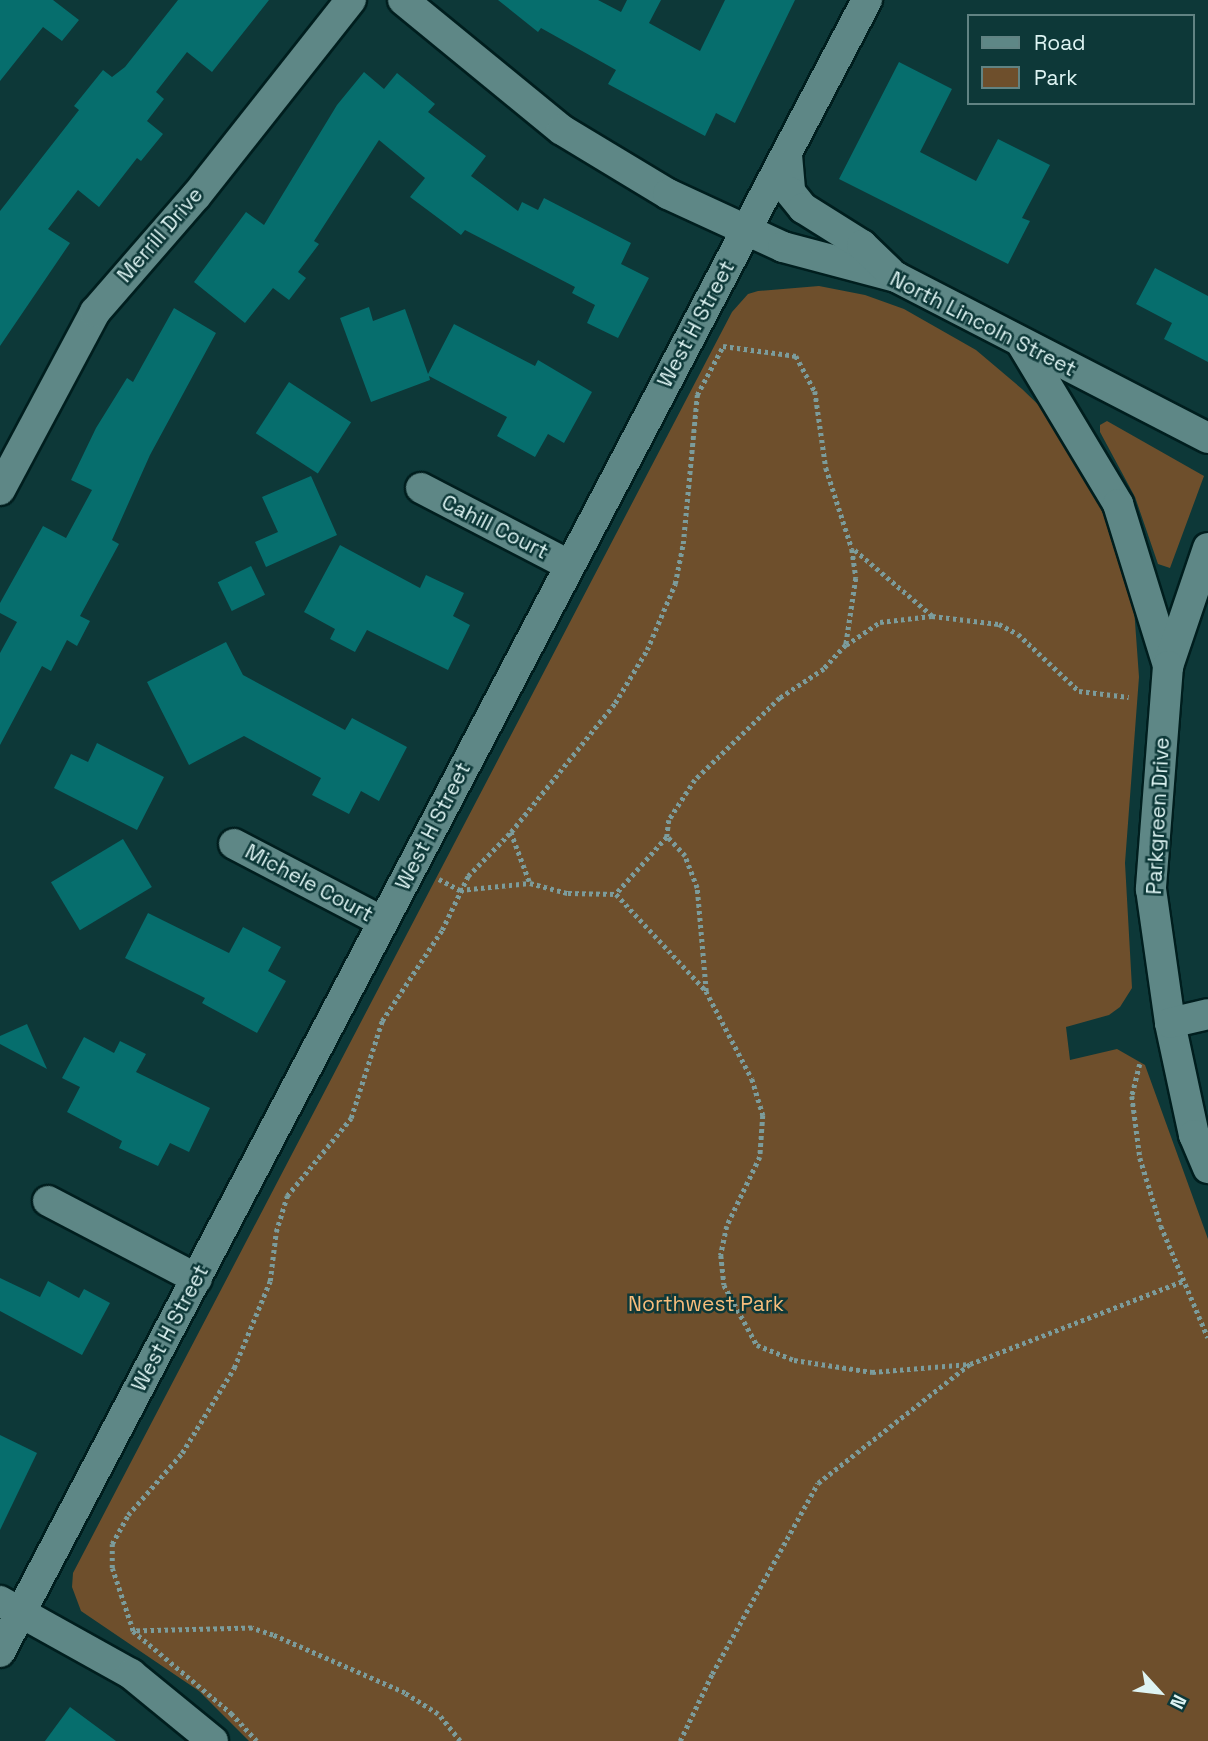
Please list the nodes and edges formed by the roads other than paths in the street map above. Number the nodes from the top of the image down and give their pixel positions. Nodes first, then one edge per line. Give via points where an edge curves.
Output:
1 (351, 0) edge
2 (403, 0) edge
3 (867, 0) edge
4 (786, 155) junction
5 (745, 233) junction
6 (895, 278) junction
7 (1022, 344) junction
8 (1208, 438) edge
9 (422, 488) dead end
10 (0, 490) edge
11 (1208, 548) edge
12 (569, 565) junction
13 (1168, 666) junction
14 (234, 845) dead end
15 (383, 922) junction
16 (1208, 1014) edge
17 (1170, 1023) junction
18 (1208, 1168) edge
19 (48, 1201) dead end
20 (197, 1279) junction
21 (11, 1606) edge
22 (0, 1652) edge
23 (213, 1741) edge

1 - 10 street, Merrill Drive via 196,196 95,312
2 - 5 street, North Lincoln Street via 562,130 668,194
3 - 4 street, West H Street
4 - 5 street, West H Street
4 - 6 street via 790,192 803,208 862,245
5 - 6 street, North Lincoln Street
5 - 12 street, West H Street
6 - 7 street, North Lincoln Street
7 - 8 street, North Lincoln Street
7 - 13 street via 1099,466 1122,512
9 - 12 street, Cahill Court
11 - 13 street, Parkgreen Drive
12 - 15 street, West H Street
13 - 17 street, Parkgreen Drive via 1151,889
14 - 15 street, Michele Court
15 - 20 street, West H Street
16 - 17 street
17 - 18 street, Parkgreen Drive via 1194,1135
19 - 20 street
20 - 21 street, West H Street
21 - 22 street, West H Street
21 - 23 street via 131,1674

